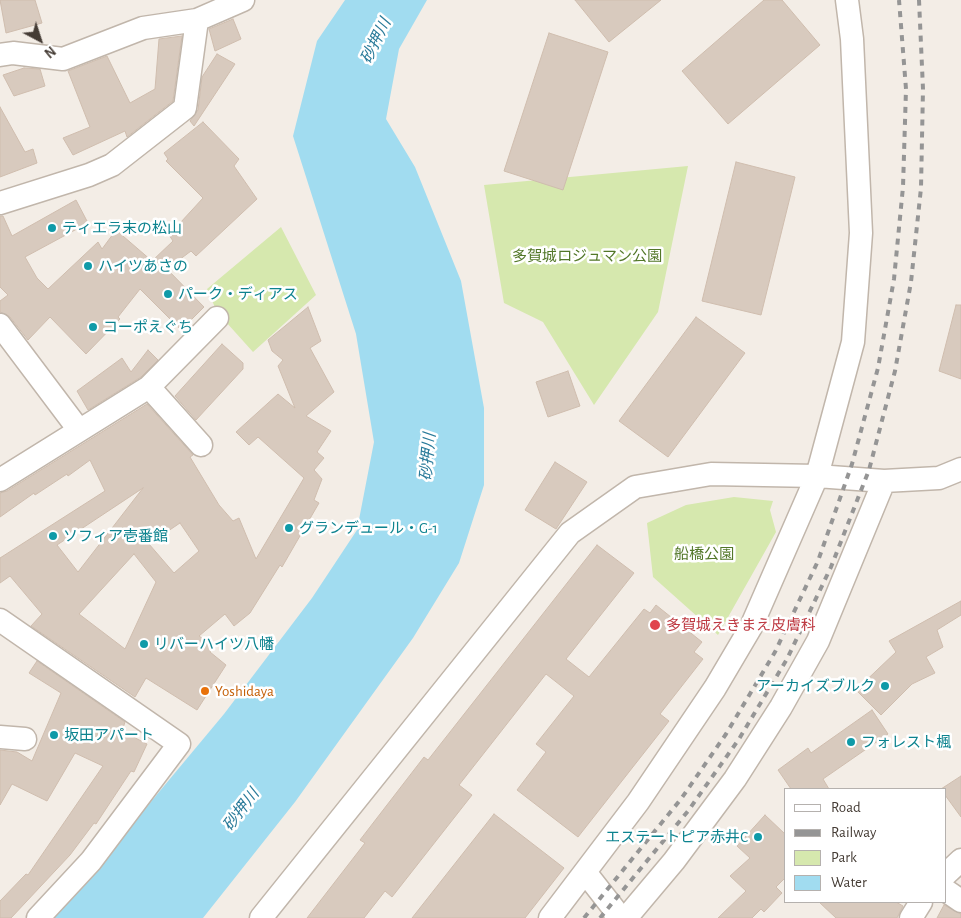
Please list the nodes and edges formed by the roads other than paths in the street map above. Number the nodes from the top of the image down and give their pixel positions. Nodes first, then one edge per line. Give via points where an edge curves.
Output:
1 (243, 0) edge
2 (847, 0) edge
3 (197, 20) junction
4 (0, 55) edge
5 (0, 203) edge
6 (217, 318) dead end
7 (0, 325) edge
8 (150, 387) junction
9 (79, 430) junction
10 (202, 445) dead end
11 (961, 470) edge
12 (817, 476) junction
13 (0, 480) edge
14 (884, 481) junction
15 (0, 620) edge
16 (0, 737) edge
17 (25, 739) dead end
18 (961, 860) edge
19 (585, 872) junction
20 (946, 874) edge
21 (946, 891) edge
22 (961, 901) edge
23 (920, 903) edge
24 (38, 918) edge
25 (261, 918) edge
26 (550, 918) edge
27 (616, 918) edge
28 (626, 918) edge
29 (911, 918) edge

1 - 3 street
2 - 12 street via 852,39 861,233 853,342
3 - 4 street via 143,28 63,59 13,53
3 - 5 street via 185,108 112,164 89,175
6 - 8 street
7 - 9 street
8 - 9 street
8 - 10 street
9 - 13 street
11 - 14 street via 939,478
12 - 14 street
12 - 19 street via 750,627 715,688 638,802
12 - 25 street via 711,474 635,487 570,533
14 - 28 street via 818,641 781,707 736,779
15 - 24 street via 179,744 90,861
16 - 17 street
18 - 20 street
19 - 26 street
19 - 27 street via 614,909
21 - 22 street
23 - 29 street

